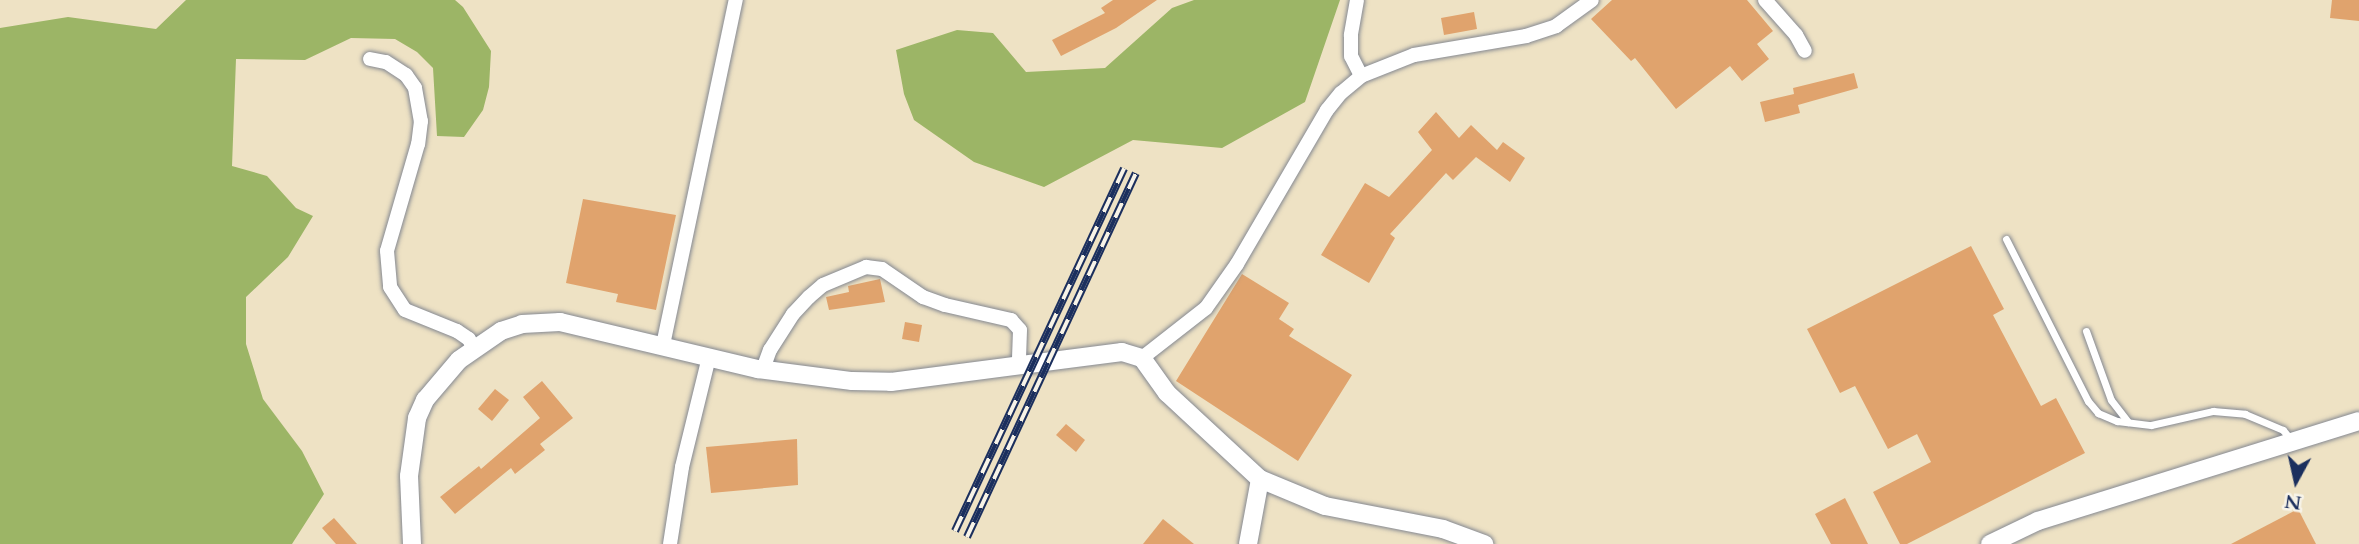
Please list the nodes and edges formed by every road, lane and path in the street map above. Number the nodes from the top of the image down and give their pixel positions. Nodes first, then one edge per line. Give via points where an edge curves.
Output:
1 (736, 0) edge
2 (1357, 0) edge
3 (1592, 0) edge
4 (1765, 0) edge
5 (1805, 51) dead end
6 (370, 59) dead end
7 (1361, 76) junction
8 (2006, 239) dead end
9 (2086, 331) dead end
10 (663, 345) junction
11 (473, 348) junction
12 (709, 357) junction
13 (1142, 358) junction
14 (1019, 365) junction
15 (763, 369) junction
16 (2359, 421) edge
17 (2128, 422) junction
18 (2293, 442) junction
19 (1259, 479) junction
20 (412, 544) edge
21 (670, 544) edge
22 (1248, 544) edge
23 (1484, 544) edge
24 (1990, 544) edge

1 - 10 street
2 - 7 street via 1351,56
3 - 7 street via 1556,26 1526,36 1414,55
4 - 5 street
6 - 11 street via 386,62 405,75 415,88 421,121 387,251 390,287 405,310 457,331
7 - 13 street via 1327,110 1237,264 1206,308
8 - 17 lane via 2088,401 2098,412
9 - 17 lane via 2111,400
10 - 11 street via 560,322 523,324
10 - 12 street
11 - 20 street via 442,377 417,418 409,476
12 - 15 street
12 - 21 street via 682,467
13 - 14 street via 1122,352
13 - 19 street via 1167,393
14 - 15 street via 891,382 808,378
14 - 15 street via 1020,330 1011,320 923,297 882,269 866,267 823,285 808,297 770,350
16 - 18 street
17 - 18 lane via 2151,425 2227,411 2267,421
18 - 24 street via 2038,521
19 - 22 street
19 - 23 street via 1325,506 1443,529

